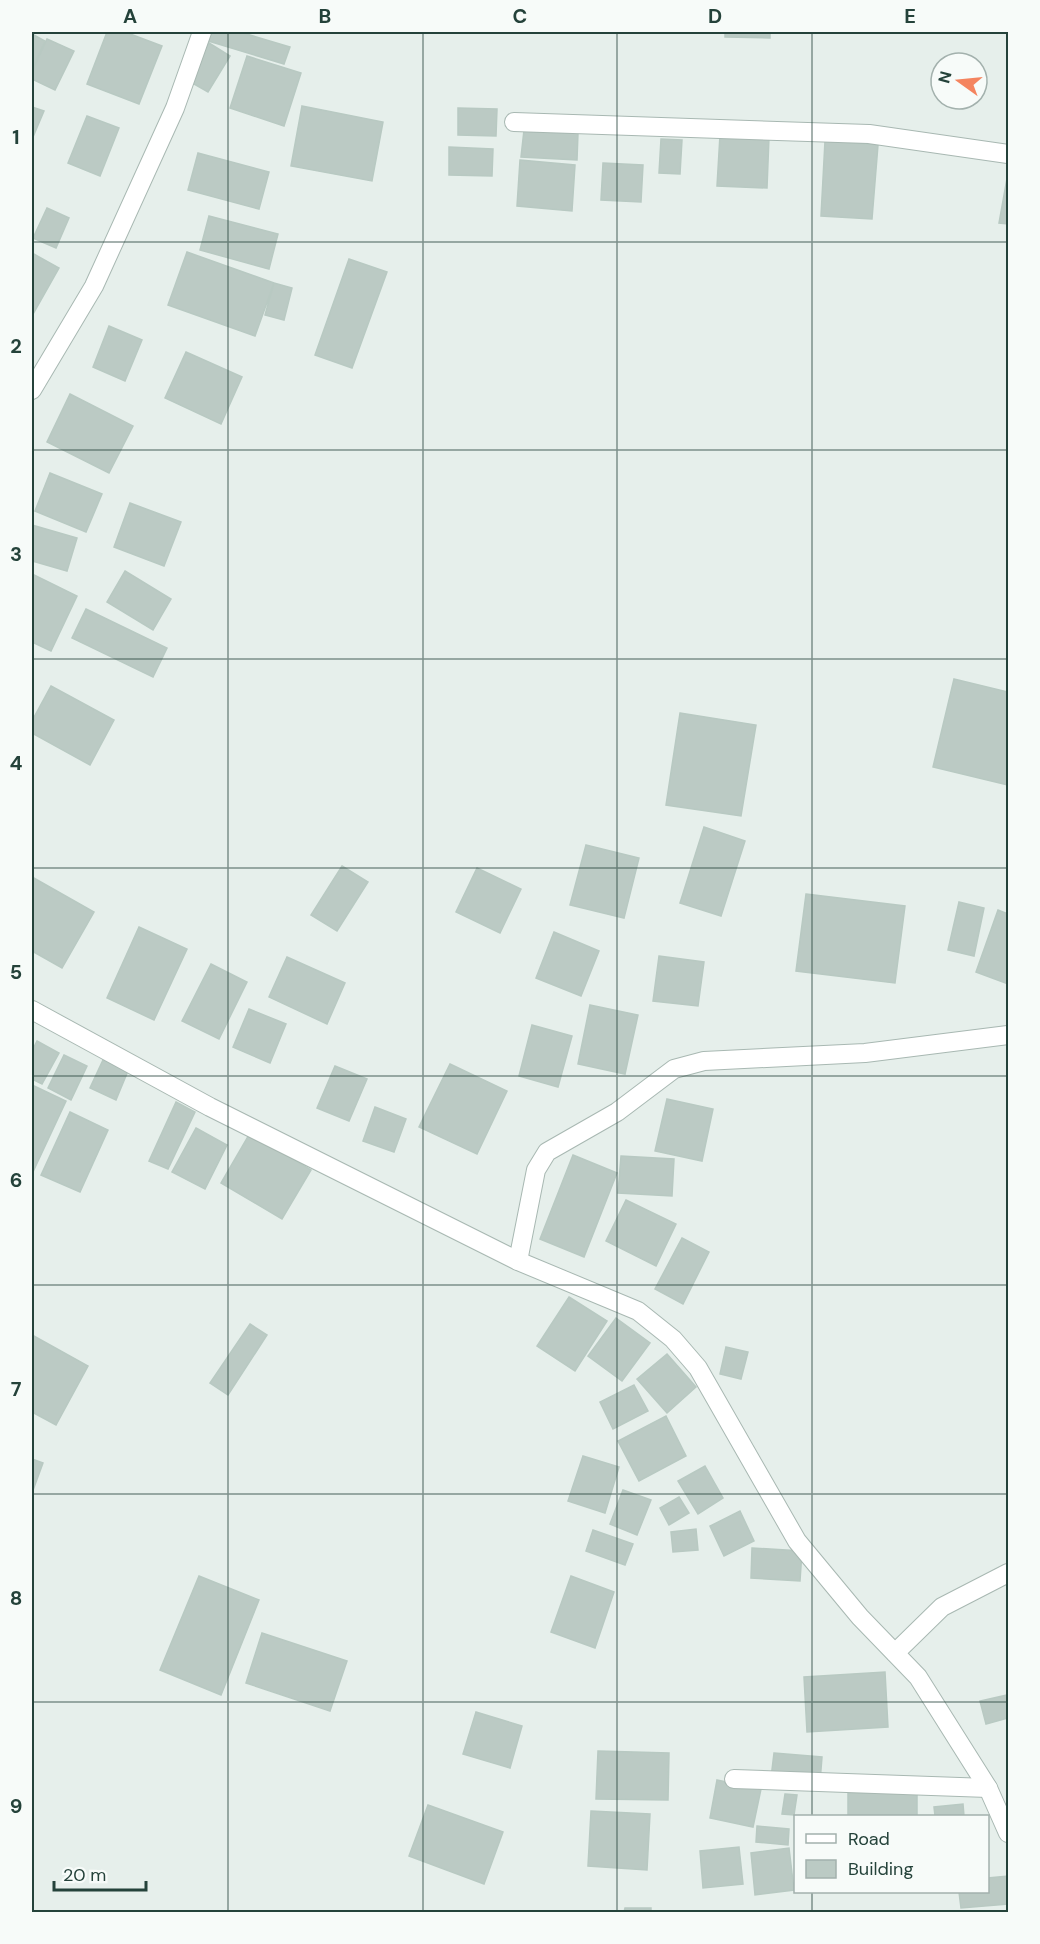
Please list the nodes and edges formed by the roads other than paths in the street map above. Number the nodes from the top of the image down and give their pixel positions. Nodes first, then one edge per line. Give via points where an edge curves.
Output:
1 (202, 32) edge
2 (514, 122) dead end
3 (1008, 154) edge
4 (32, 390) edge
5 (32, 1010) edge
6 (1008, 1035) edge
7 (518, 1261) junction
8 (1008, 1573) edge
9 (895, 1653) junction
10 (734, 1779) dead end
11 (988, 1788) junction
12 (1008, 1833) edge

1 - 4 street via 175,108 94,286
2 - 3 street via 869,134
5 - 7 street via 210,1107
6 - 7 street via 865,1053 704,1061 674,1069 617,1112 547,1152 536,1170
7 - 9 street via 638,1311 673,1339 714,1394 797,1541
8 - 9 street via 942,1607
9 - 11 street via 918,1677
10 - 11 street
11 - 12 street

